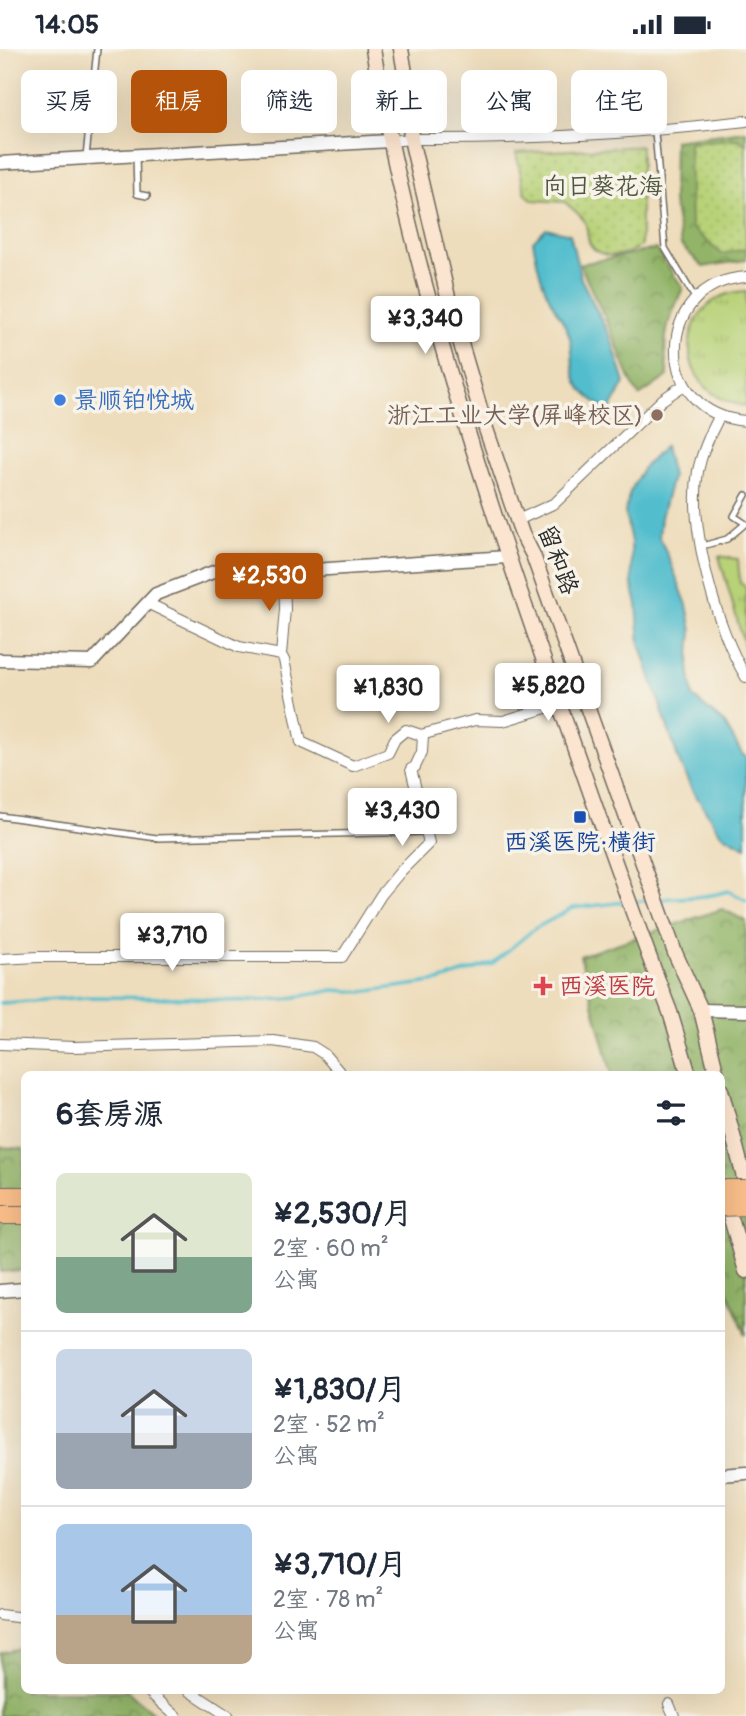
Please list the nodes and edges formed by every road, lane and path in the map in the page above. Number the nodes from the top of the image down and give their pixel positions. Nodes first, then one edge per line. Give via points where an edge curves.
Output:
1 (97, 49) edge
2 (373, 49) edge
3 (401, 49) edge
4 (746, 121) edge
5 (667, 131) edge
6 (636, 133) edge
7 (655, 133) edge
8 (411, 138) junction
9 (390, 141) junction
10 (136, 155) junction
11 (86, 157) junction
12 (0, 163) edge
13 (147, 196) dead end
14 (746, 277) edge
15 (695, 298) junction
16 (684, 385) junction
17 (719, 417) junction
18 (746, 422) edge
19 (746, 495) edge
20 (518, 520) junction
21 (746, 524) edge
22 (702, 546) junction
23 (507, 557) junction
24 (284, 572) junction
25 (147, 603) junction
26 (281, 655) junction
27 (0, 660) edge
28 (746, 677) edge
29 (559, 704) junction
30 (422, 735) junction
31 (0, 816) edge
32 (426, 832) junction
33 (0, 959) edge
34 (701, 1010) junction
35 (746, 1010) edge
36 (0, 1044) edge
37 (339, 1071) edge
38 (688, 1071) edge
39 (716, 1071) edge
40 (725, 1106) edge
41 (746, 1187) edge
42 (725, 1189) edge
43 (0, 1195) edge
44 (21, 1196) edge
45 (725, 1197) edge
46 (746, 1206) edge
47 (725, 1207) edge
48 (0, 1215) edge
49 (21, 1215) edge
50 (746, 1271) edge
51 (21, 1289) edge
52 (0, 1291) edge
53 (746, 1473) edge
54 (725, 1475) edge
55 (0, 1615) edge
56 (21, 1618) edge
57 (151, 1694) edge
58 (195, 1694) edge
59 (669, 1704) dead end
60 (176, 1716) edge
61 (228, 1716) edge
62 (674, 1716) edge

1 - 11 lane
2 - 9 main road, 留和路
3 - 8 main road, 留和路
4 - 5 street
6 - 8 street
7 - 15 lane via 665,248
8 - 9 street
8 - 20 main road, 留和路 via 451,310
9 - 10 street
9 - 23 main road, 留和路 via 438,338
10 - 11 street
10 - 13 lane via 137,194
11 - 12 street
14 - 15 street via 726,280
15 - 16 street via 684,313 676,340 677,367
16 - 17 street via 705,409
16 - 20 street via 662,400 555,503
17 - 18 street
17 - 22 street via 698,472 696,502
19 - 21 lane via 734,516
20 - 34 main road, 留和路 via 675,953
21 - 22 lane via 727,539
22 - 28 street via 716,606
23 - 24 street
23 - 29 main road, 留和路
24 - 25 street via 216,571 156,594
24 - 26 street
25 - 26 street via 239,647
25 - 27 street via 92,662
26 - 30 street via 300,742 353,766 388,753 406,730
29 - 30 street via 503,721 475,719
29 - 38 main road, 留和路
30 - 32 street via 422,753 411,769
31 - 32 lane via 156,838
32 - 33 street via 429,843 381,895 342,957
34 - 35 street
34 - 39 main road, 留和路
36 - 37 street via 74,1047 273,1041 313,1047
40 - 41 main road
41 - 42 highway, bridge
43 - 44 highway
45 - 50 main road
46 - 47 highway, bridge
48 - 49 highway
51 - 52 street
53 - 54 street
55 - 56 street
57 - 60 street
58 - 61 street
59 - 62 street

